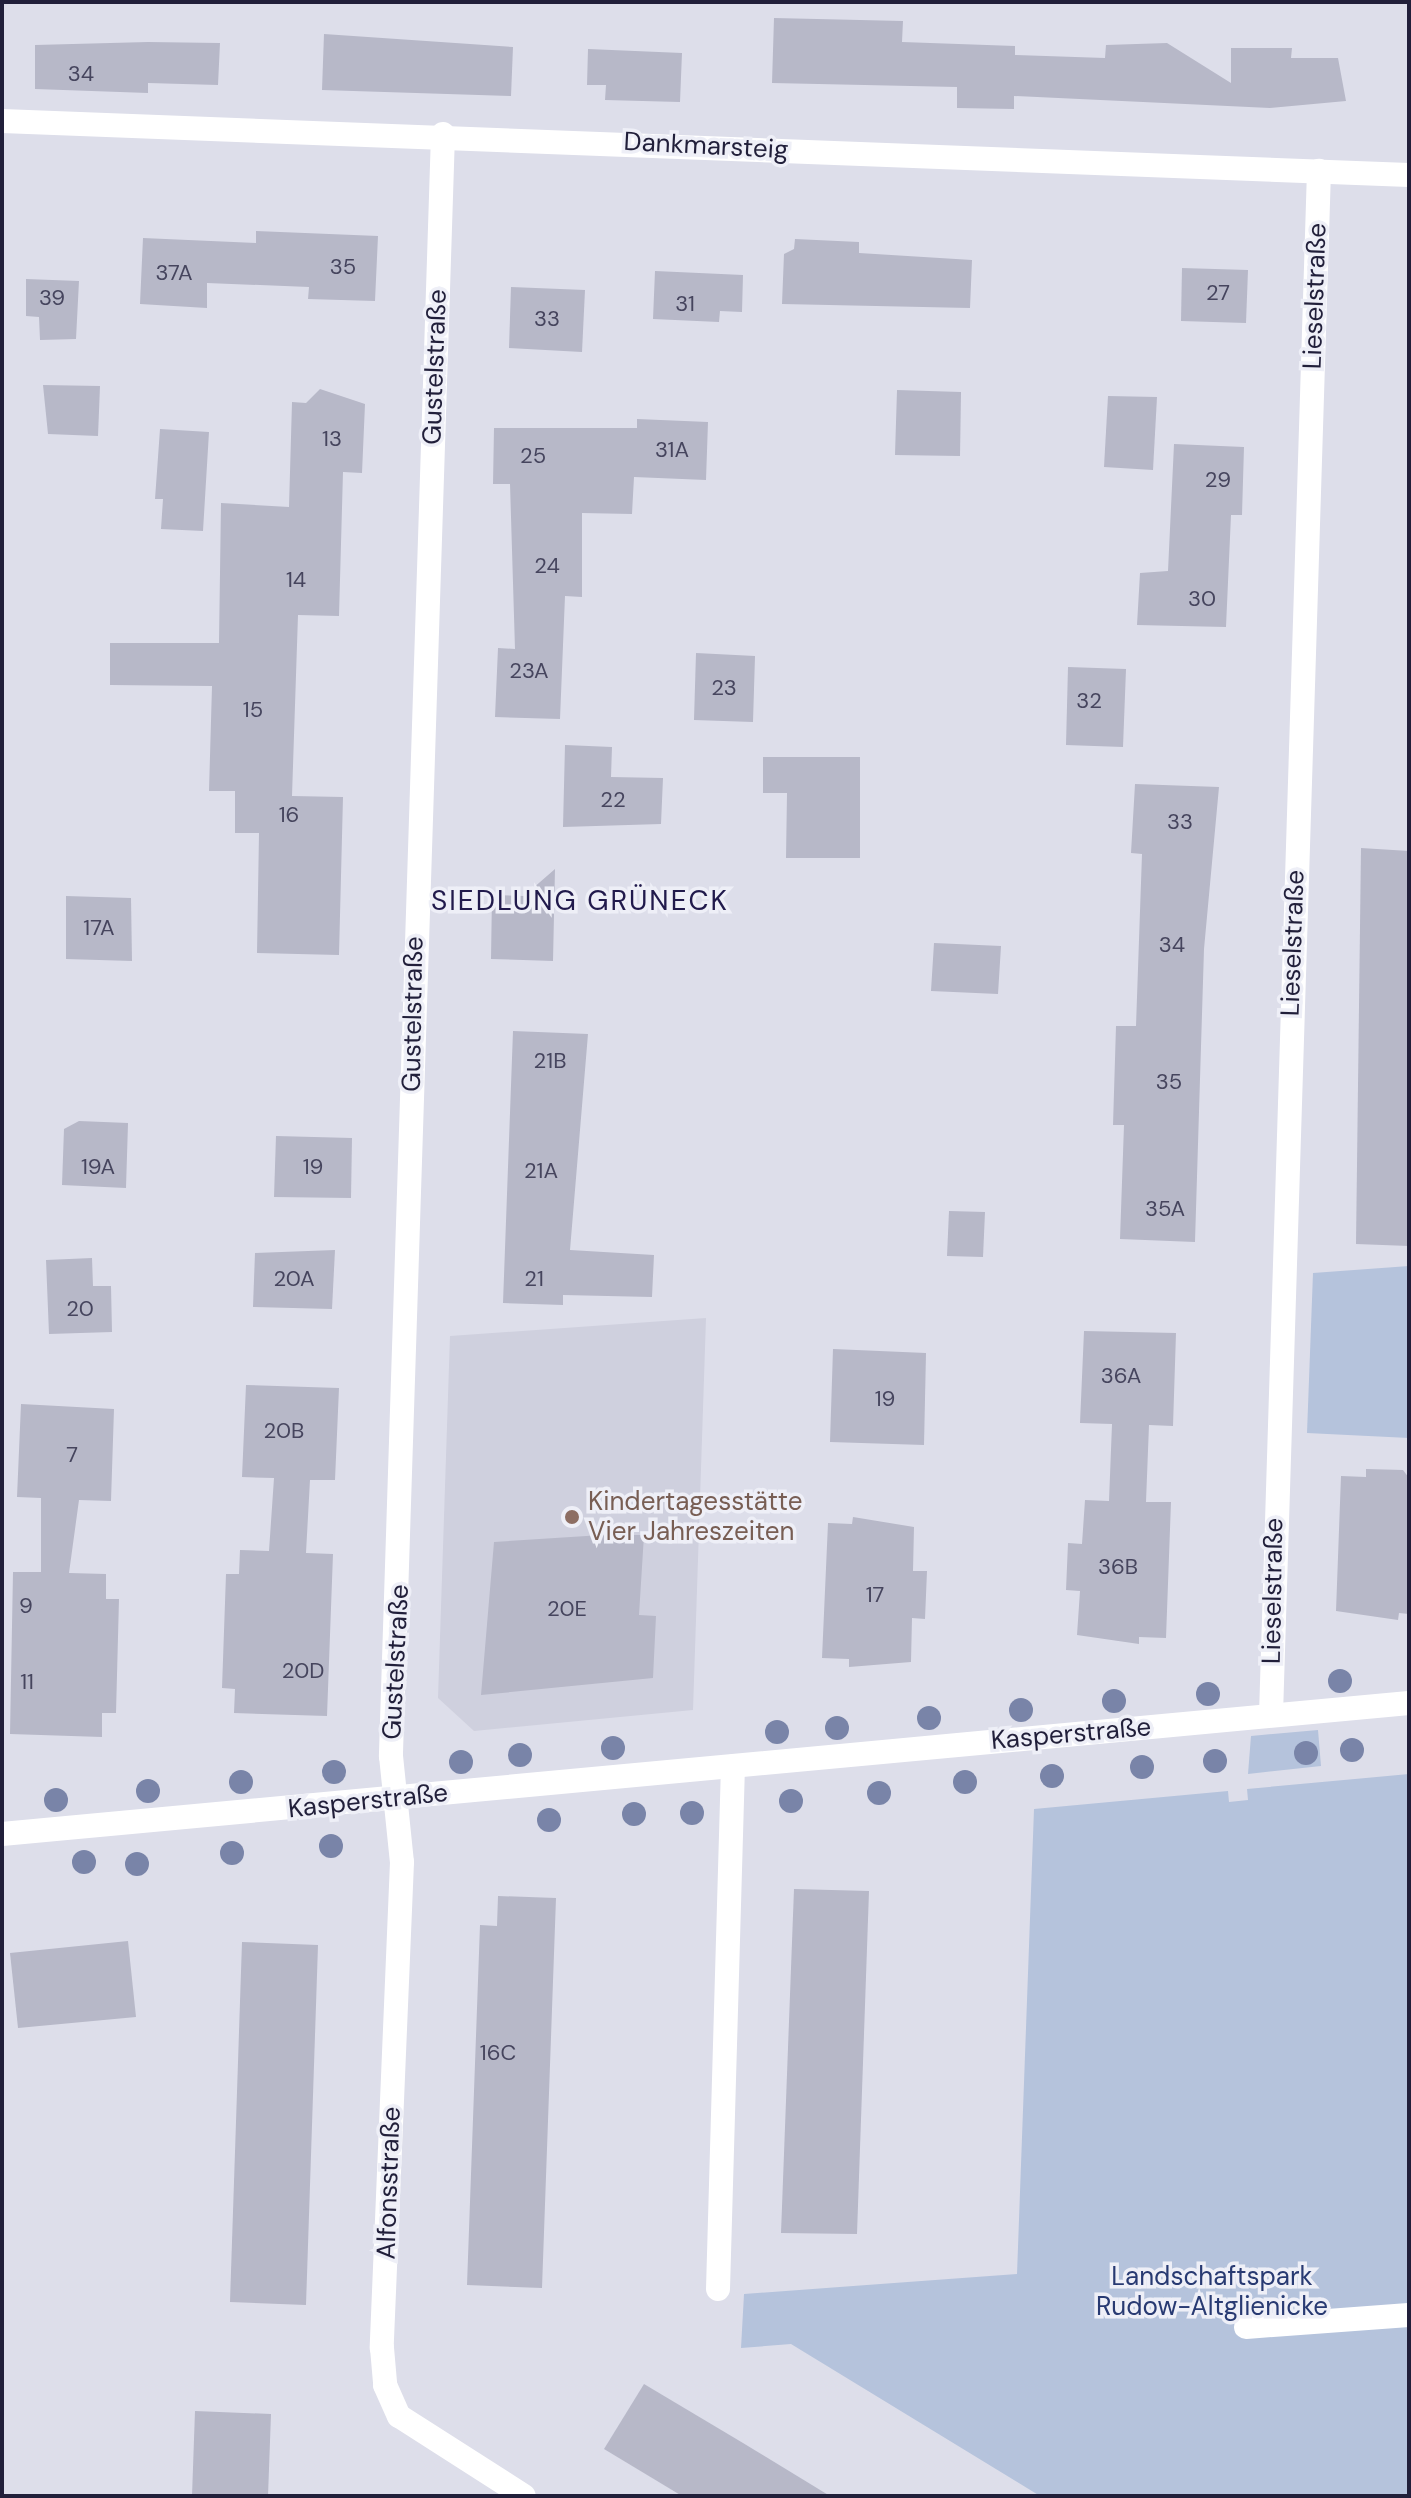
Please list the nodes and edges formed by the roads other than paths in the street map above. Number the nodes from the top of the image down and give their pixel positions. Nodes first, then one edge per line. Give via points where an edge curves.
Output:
1 (2, 121) edge
2 (443, 134) junction
3 (1319, 171) junction
4 (1409, 175) edge
5 (1409, 1703) edge
6 (1271, 1715) junction
7 (733, 1766) junction
8 (396, 1798) junction
9 (2, 1834) edge
10 (718, 2289) dead end
11 (1409, 2315) edge
12 (1246, 2327) dead end
13 (524, 2496) edge

1 - 2 street, Dankmarsteig
2 - 3 street, Dankmarsteig
2 - 8 street, Gustelstraße via 391,1756
3 - 4 street, Dankmarsteig
3 - 6 street, Lieselstraße
5 - 6 street, Kasperstraße
6 - 7 street, Kasperstraße
7 - 8 street, Kasperstraße
7 - 10 street
8 - 9 street, Kasperstraße
8 - 13 street, Alfonsstraße via 402,1862 385,2385 399,2416
11 - 12 street

